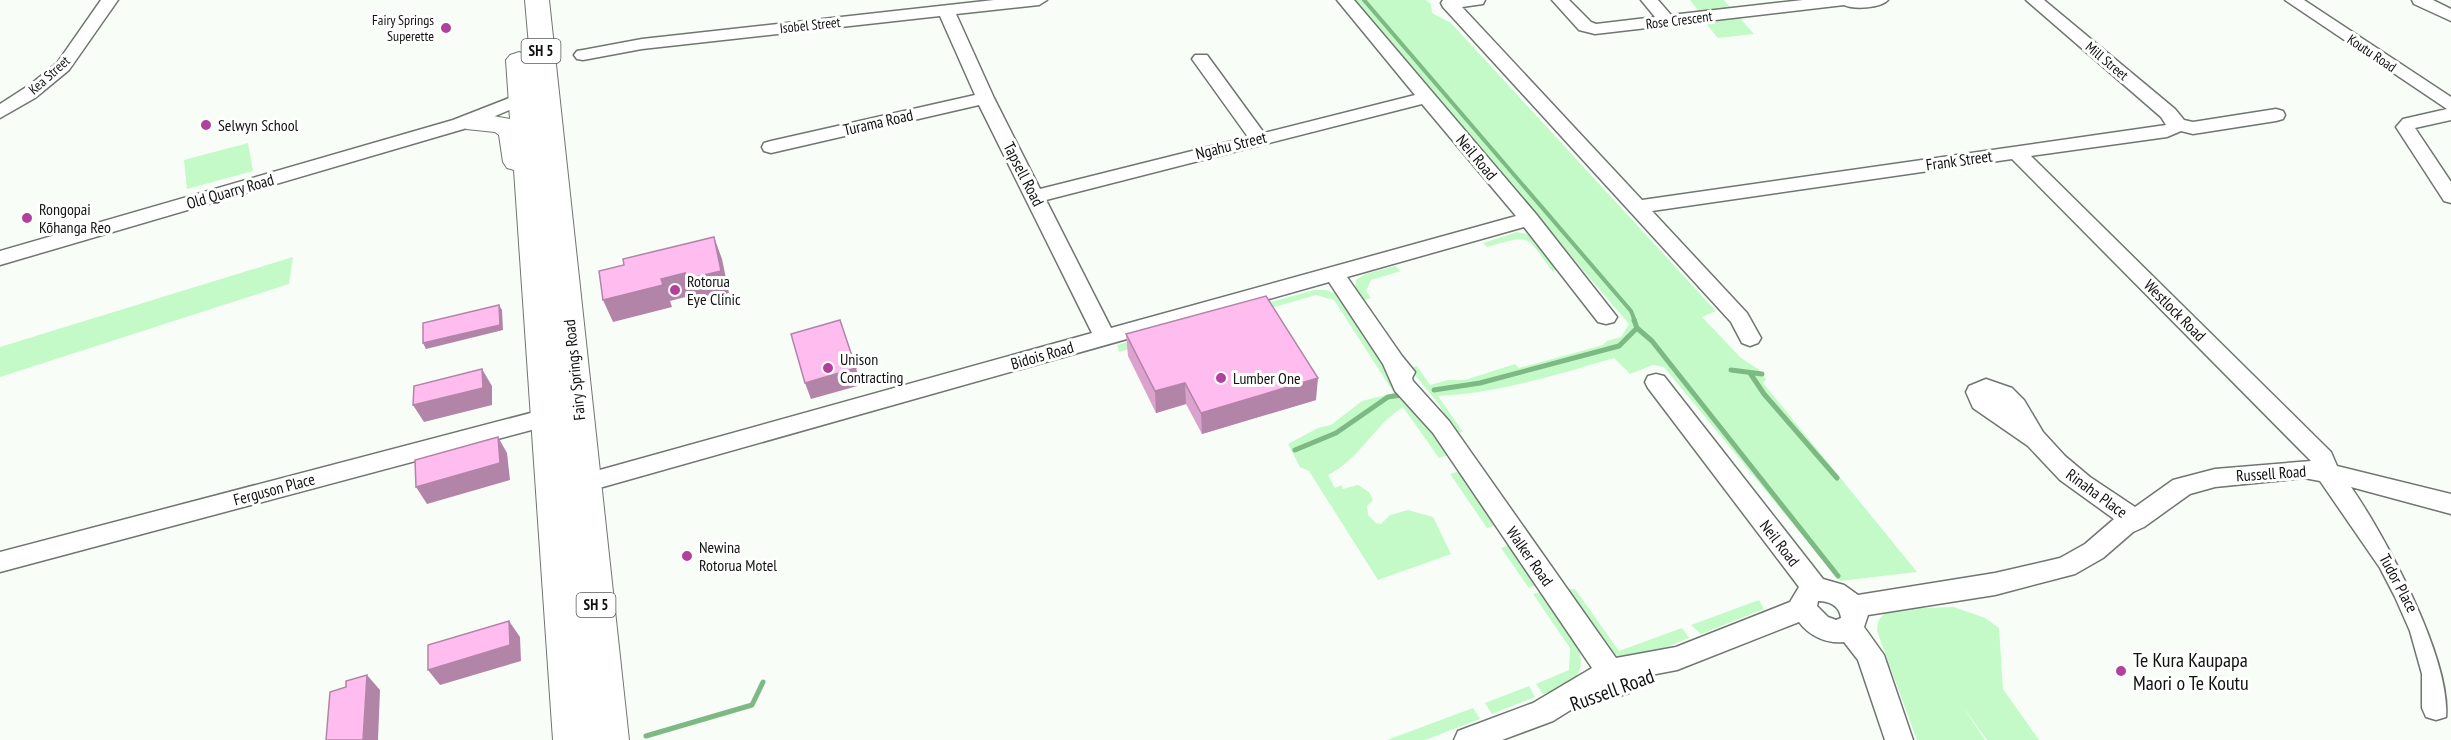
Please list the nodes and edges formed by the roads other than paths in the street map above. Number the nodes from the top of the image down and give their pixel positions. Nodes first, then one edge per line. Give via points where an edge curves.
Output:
1 (110, 0) edge
2 (515, 0) edge
3 (537, 0) edge
4 (1039, 0) edge
5 (1345, 0) edge
6 (1477, 0) edge
7 (1560, 0) edge
8 (1649, 0) edge
9 (1880, 0) edge
10 (2034, 0) edge
11 (2293, 0) edge
12 (2420, 0) edge
13 (1848, 1) edge
14 (1771, 4) edge
15 (946, 10) junction
16 (2451, 16) edge
17 (1866, 18) dead end
18 (1667, 21) junction
19 (541, 54) junction
20 (583, 55) dead end
21 (1201, 59) dead end
22 (1427, 97) junction
23 (985, 98) junction
24 (519, 103) junction
25 (2451, 105) edge
26 (0, 112) edge
27 (2451, 114) edge
28 (2276, 115) dead end
29 (468, 124) junction
30 (2177, 124) junction
31 (1258, 138) junction
32 (771, 147) dead end
33 (2016, 152) junction
34 (554, 176) junction
35 (1036, 196) junction
36 (2451, 197) edge
37 (1638, 207) junction
38 (544, 208) junction
39 (1529, 219) junction
40 (0, 258) edge
41 (1335, 275) junction
42 (1606, 317) dead end
43 (1105, 337) junction
44 (1750, 338) dead end
45 (1656, 382) dead end
46 (563, 413) junction
47 (2035, 439) dead end
48 (2327, 472) junction
49 (570, 487) junction
50 (2451, 504) edge
51 (2135, 520) junction
52 (0, 562) edge
53 (1810, 600) junction
54 (1850, 617) junction
55 (1615, 677) junction
56 (2436, 708) dead end
57 (586, 737) edge
58 (1468, 740) edge
59 (1899, 740) edge

1 - 26 street, Kea Street via 69,59 36,90
2 - 24 highway, Fairy Springs Road / SH 5
3 - 19 highway, Fairy Springs Road / SH 5
4 - 15 street, Isobel Street
5 - 22 street, Neil Road
6 - 37 street via 1449,3
7 - 18 street, Rose Crescent via 1589,28
8 - 18 street
9 - 13 street, Rose Crescent
10 - 30 street, Mill Street
11 - 25 street, Koutu Road
12 - 16 street
13 - 14 street, Rose Crescent
13 - 17 street
14 - 18 street, Rose Crescent
15 - 20 street, Isobel Street via 642,44
15 - 23 street, Tapsell Road
19 - 24 highway, SH 5 via 533,68 535,92
19 - 34 highway, Fairy Springs Road / SH 5
21 - 31 street
22 - 31 street, Ngahu Street
22 - 39 street, Neil Road
23 - 32 street, Turama Road
23 - 35 street, Tapsell Road
24 - 29 street, Old Quarry Road via 514,111
24 - 34 highway, SH 5 via 537,116 542,161
24 - 38 highway, Fairy Springs Road / SH 5
27 - 36 street via 2405,127
28 - 30 street, Frank Street via 2195,128
29 - 38 highway via 500,125 515,135 518,180
29 - 40 street, Old Quarry Road
30 - 33 street, Frank Street via 2167,131
31 - 35 street, Ngahu Street
33 - 37 street, Frank Street
33 - 48 street, Westlock Road via 2284,416 2324,458
34 - 38 highway, Fairy Springs Road / SH 5
35 - 43 street, Tapsell Road
37 - 44 street via 1739,318
38 - 46 highway, Fairy Springs Road / SH 5
38 - 46 highway, Fairy Springs Road / SH 5 via 537,274
39 - 41 street, Bidois Road
39 - 42 street, Neil Road
41 - 43 street, Bidois Road
41 - 55 street, Walker Road via 1395,362 1403,385 1442,427
43 - 49 street, Bidois Road
45 - 53 street, Neil Road
46 - 49 highway, Fairy Springs Road / SH 5
46 - 52 street, Ferguson Place
47 - 51 street, Rinaha Place via 2073,478
48 - 50 street, Russell Road
48 - 51 street, Russell Road via 2304,469 2238,474 2196,482
48 - 56 street, Tudor Place via 2389,561 2407,594 2436,674
49 - 57 highway, Fairy Springs Road / SH 5
51 - 54 street, Russell Road via 2133,532 2119,542 2066,567
53 - 54 street via 1838,594
53 - 54 street via 1808,618 1824,629 1842,631
53 - 55 street, Russell Road via 1794,612 1677,658 1658,674
54 - 59 street via 1870,656
55 - 58 street, Russell Road via 1590,701 1543,712

